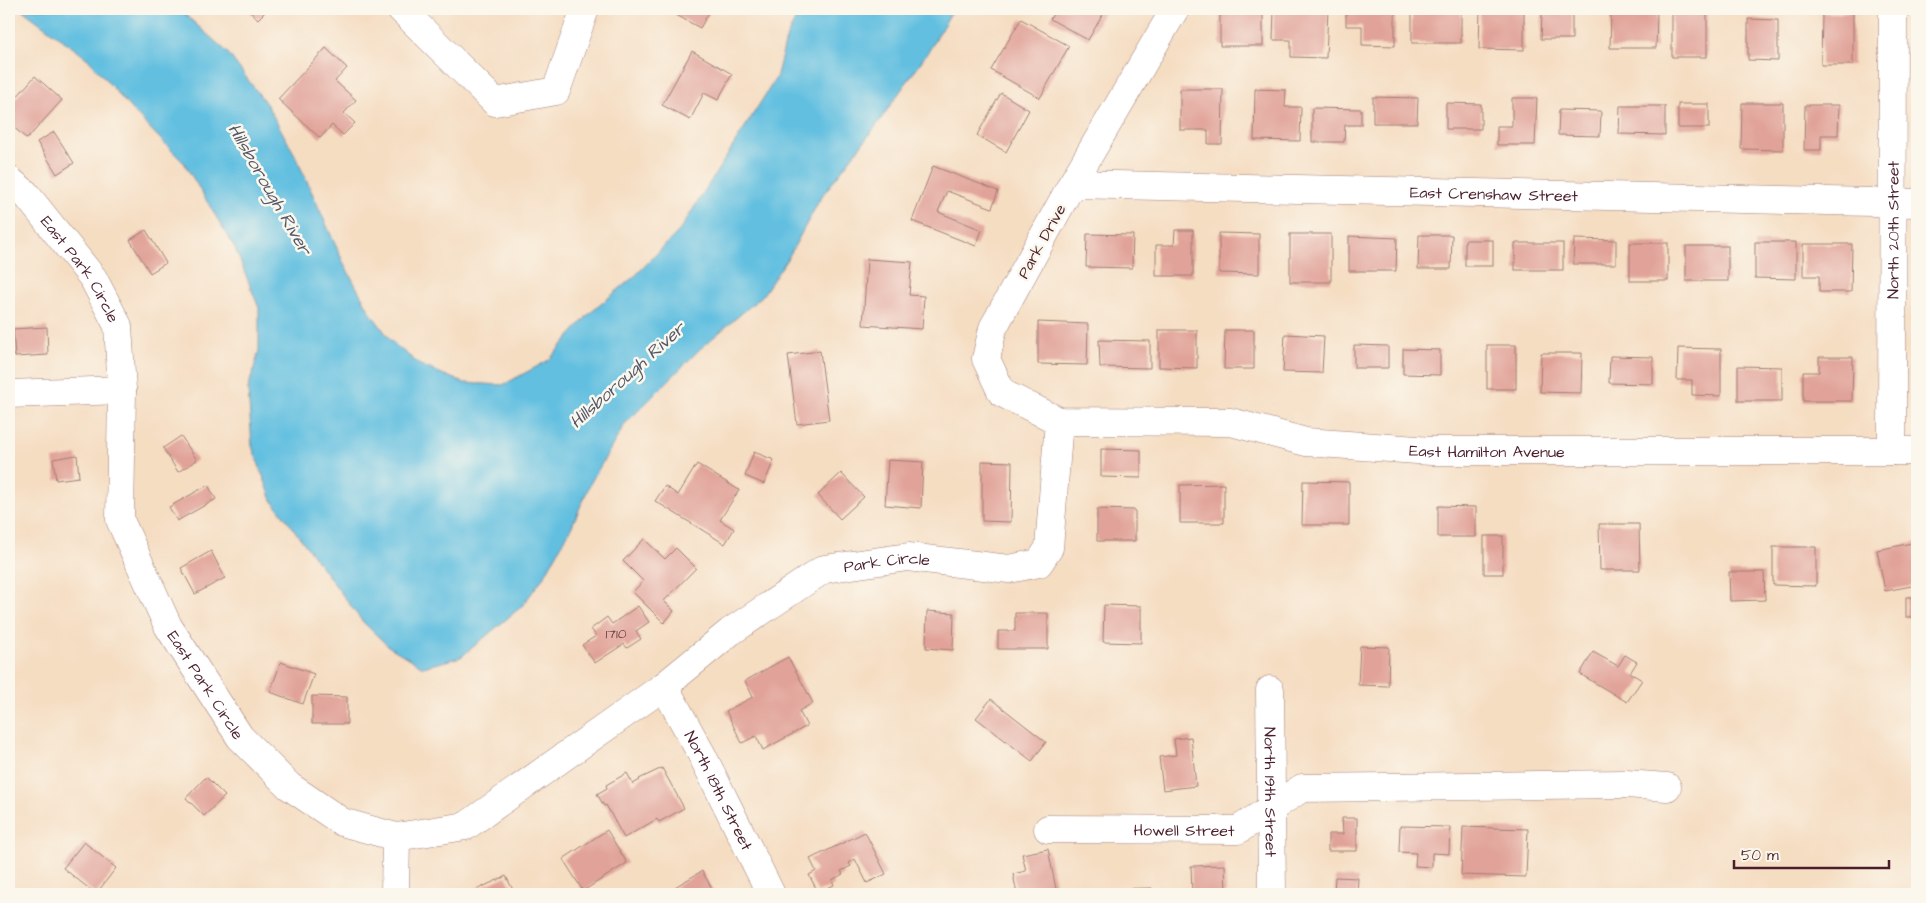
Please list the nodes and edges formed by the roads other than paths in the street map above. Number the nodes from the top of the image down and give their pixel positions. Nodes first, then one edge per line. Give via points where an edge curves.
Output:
1 (401, 9) edge
2 (585, 9) edge
3 (1175, 9) edge
4 (1893, 9) edge
5 (9, 180) edge
6 (1072, 184) junction
7 (1905, 202) edge
8 (122, 390) junction
9 (9, 394) edge
10 (1059, 421) junction
11 (1905, 451) edge
12 (664, 686) junction
13 (1270, 690) dead end
14 (1667, 787) dead end
15 (1270, 810) junction
16 (1048, 829) dead end
17 (396, 837) junction
18 (395, 894) edge
19 (770, 894) edge
20 (1272, 894) edge

1 - 2 street via 495,102 556,90
3 - 6 street, Park Drive
4 - 7 street, North 20th Street
5 - 8 street, East Park Circle via 25,193 93,278 118,326
6 - 7 street, East Crenshaw Street
6 - 10 street, Park Drive via 993,328 986,359 1002,393
7 - 11 street, North 20th Street
8 - 9 street
8 - 17 street, East Park Circle via 120,520 168,626 240,737 289,786 342,822
10 - 11 street, East Hamilton Avenue via 1231,422 1306,442 1431,451
10 - 12 street, Park Circle via 1049,548 1039,563 1010,569 908,556 824,569 730,632
12 - 17 street, East Park Circle via 466,826
12 - 19 street, North 18th Street via 702,755
13 - 15 street, North 19th Street
14 - 15 street, Howell Street via 1626,784 1302,788
15 - 16 street, Howell Street via 1238,830
15 - 20 street, North 19th Street
17 - 18 street

